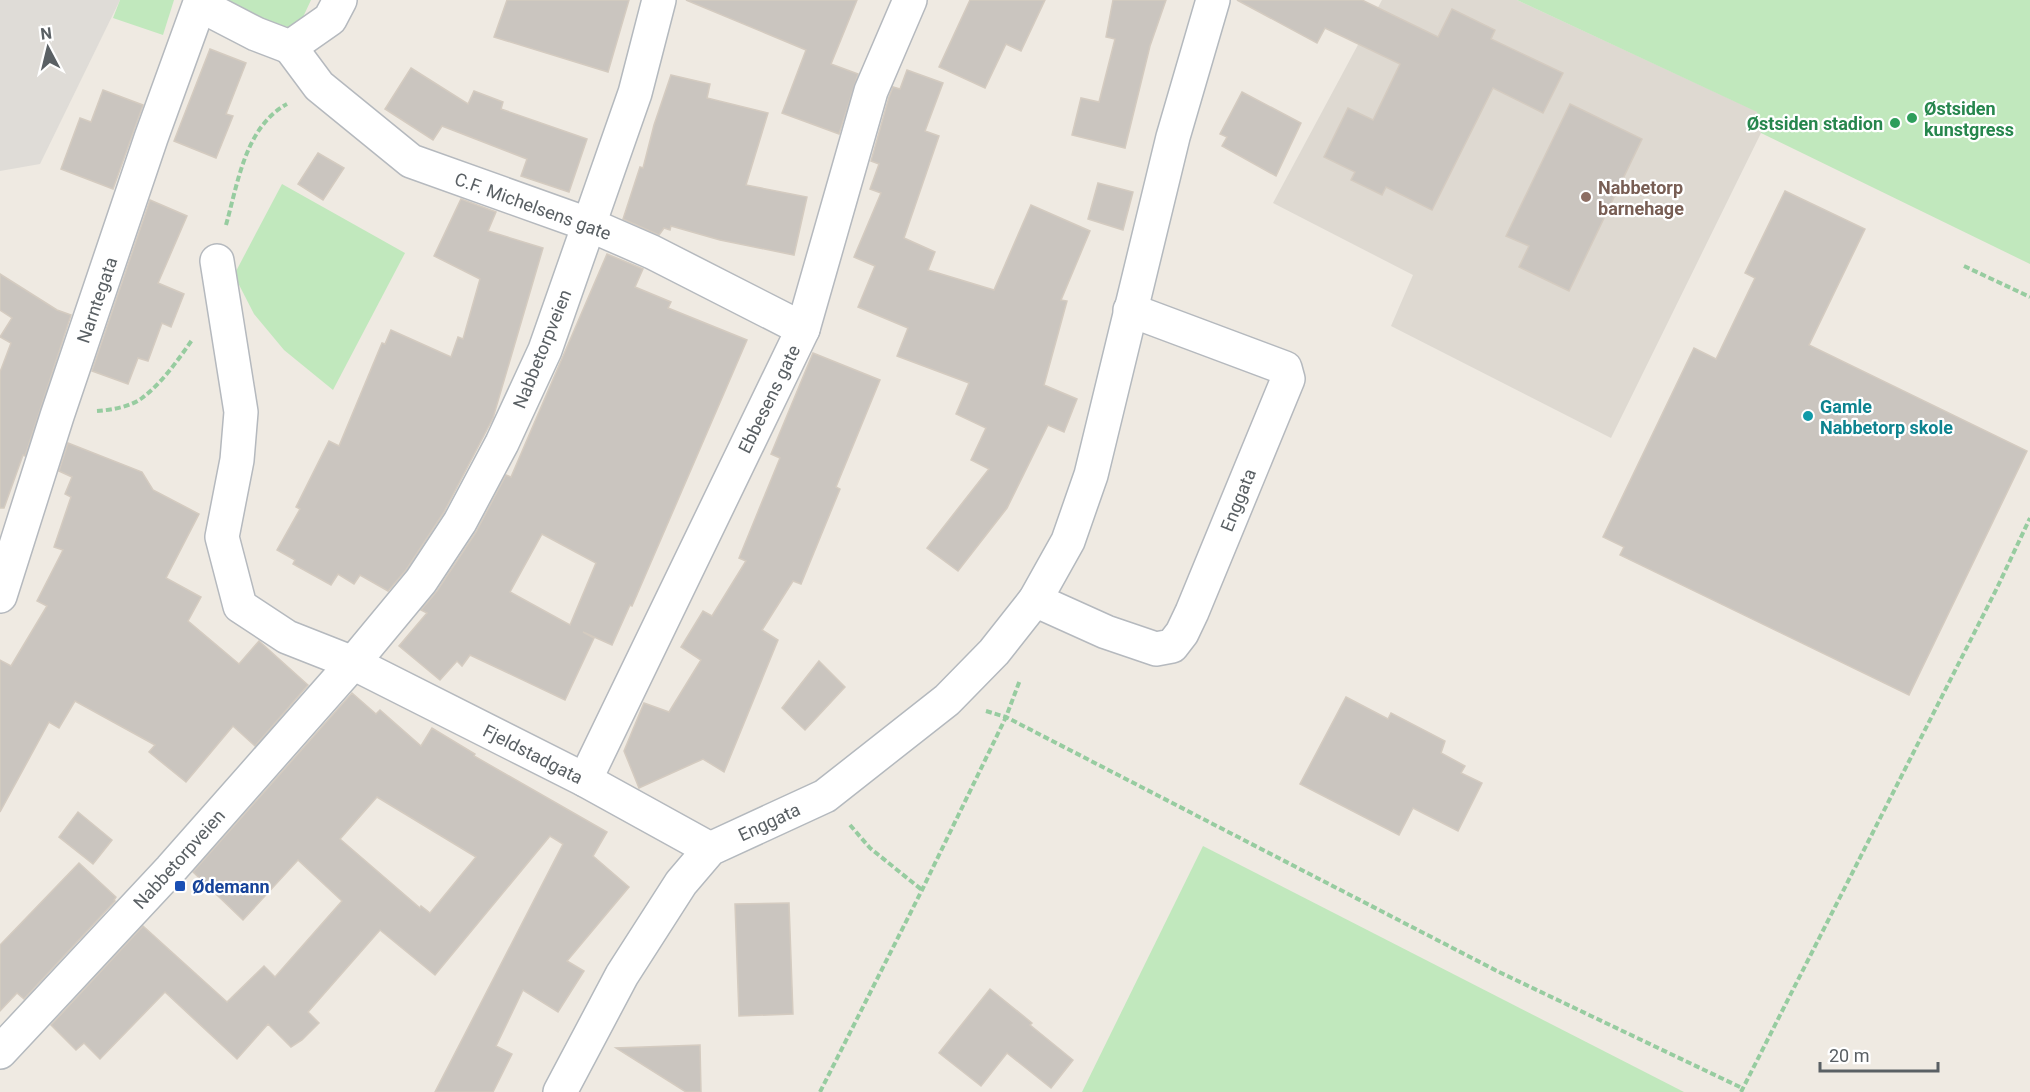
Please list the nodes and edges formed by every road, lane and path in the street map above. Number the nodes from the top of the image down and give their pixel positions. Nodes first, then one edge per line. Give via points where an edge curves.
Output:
1 (340, 0) edge
2 (659, 0) edge
3 (910, 0) edge
4 (1213, 0) edge
5 (200, 3) edge
6 (290, 47) junction
7 (319, 86) junction
8 (590, 225) junction
9 (217, 261) joint
10 (1964, 266) dead end
11 (2030, 297) edge
12 (1130, 310) junction
13 (227, 324) junction
14 (803, 329) junction
15 (57, 416) junction
16 (2030, 518) edge
17 (0, 596) edge
18 (1035, 600) junction
19 (353, 663) junction
20 (1022, 674) dead end
21 (948, 700) junction
22 (1006, 717) junction
23 (585, 780) junction
24 (825, 796) junction
25 (710, 849) junction
26 (922, 890) junction
27 (0, 1052) edge
28 (1742, 1090) edge
29 (560, 1092) edge
30 (820, 1092) edge

1 - 6 street via 330,19
2 - 8 street, Nabbetorpveien via 635,93
3 - 14 street, Ebbesens gate via 871,91
4 - 12 street, Enggata via 1173,137
5 - 6 street, Narntegata via 256,34
5 - 15 street, Narntegata
6 - 7 street, C.F. Michelsens gate
7 - 8 street, C.F. Michelsens gate via 411,161
7 - 9 path via 275,110 258,131 243,164
8 - 14 street, C.F. Michelsens gate
8 - 19 street, Nabbetorpveien via 545,350 471,502 422,581
9 - 13 street
10 - 11 path
12 - 18 street, Enggata via 1091,475 1068,541
12 - 18 street, Enggata via 1285,369 1288,379 1192,612 1172,646 1156,650 1146,647
13 - 15 path via 195,336 141,399 114,409
13 - 19 street via 241,412 237,460 222,537 240,606 287,637
14 - 23 street, Ebbesens gate
15 - 17 street, Narntegata
16 - 28 path
18 - 21 street, Enggata via 994,652
19 - 23 street, Fjeldstadgata
19 - 27 street, Nabbetorpveien via 171,869
20 - 22 path
21 - 22 path
21 - 24 street, Enggata
22 - 26 path
22 - 28 path via 1499,972
23 - 25 street, Fjeldstadgata
24 - 25 street, Enggata
24 - 26 path via 870,848
25 - 29 street, Enggata via 681,883 622,975
26 - 30 path

